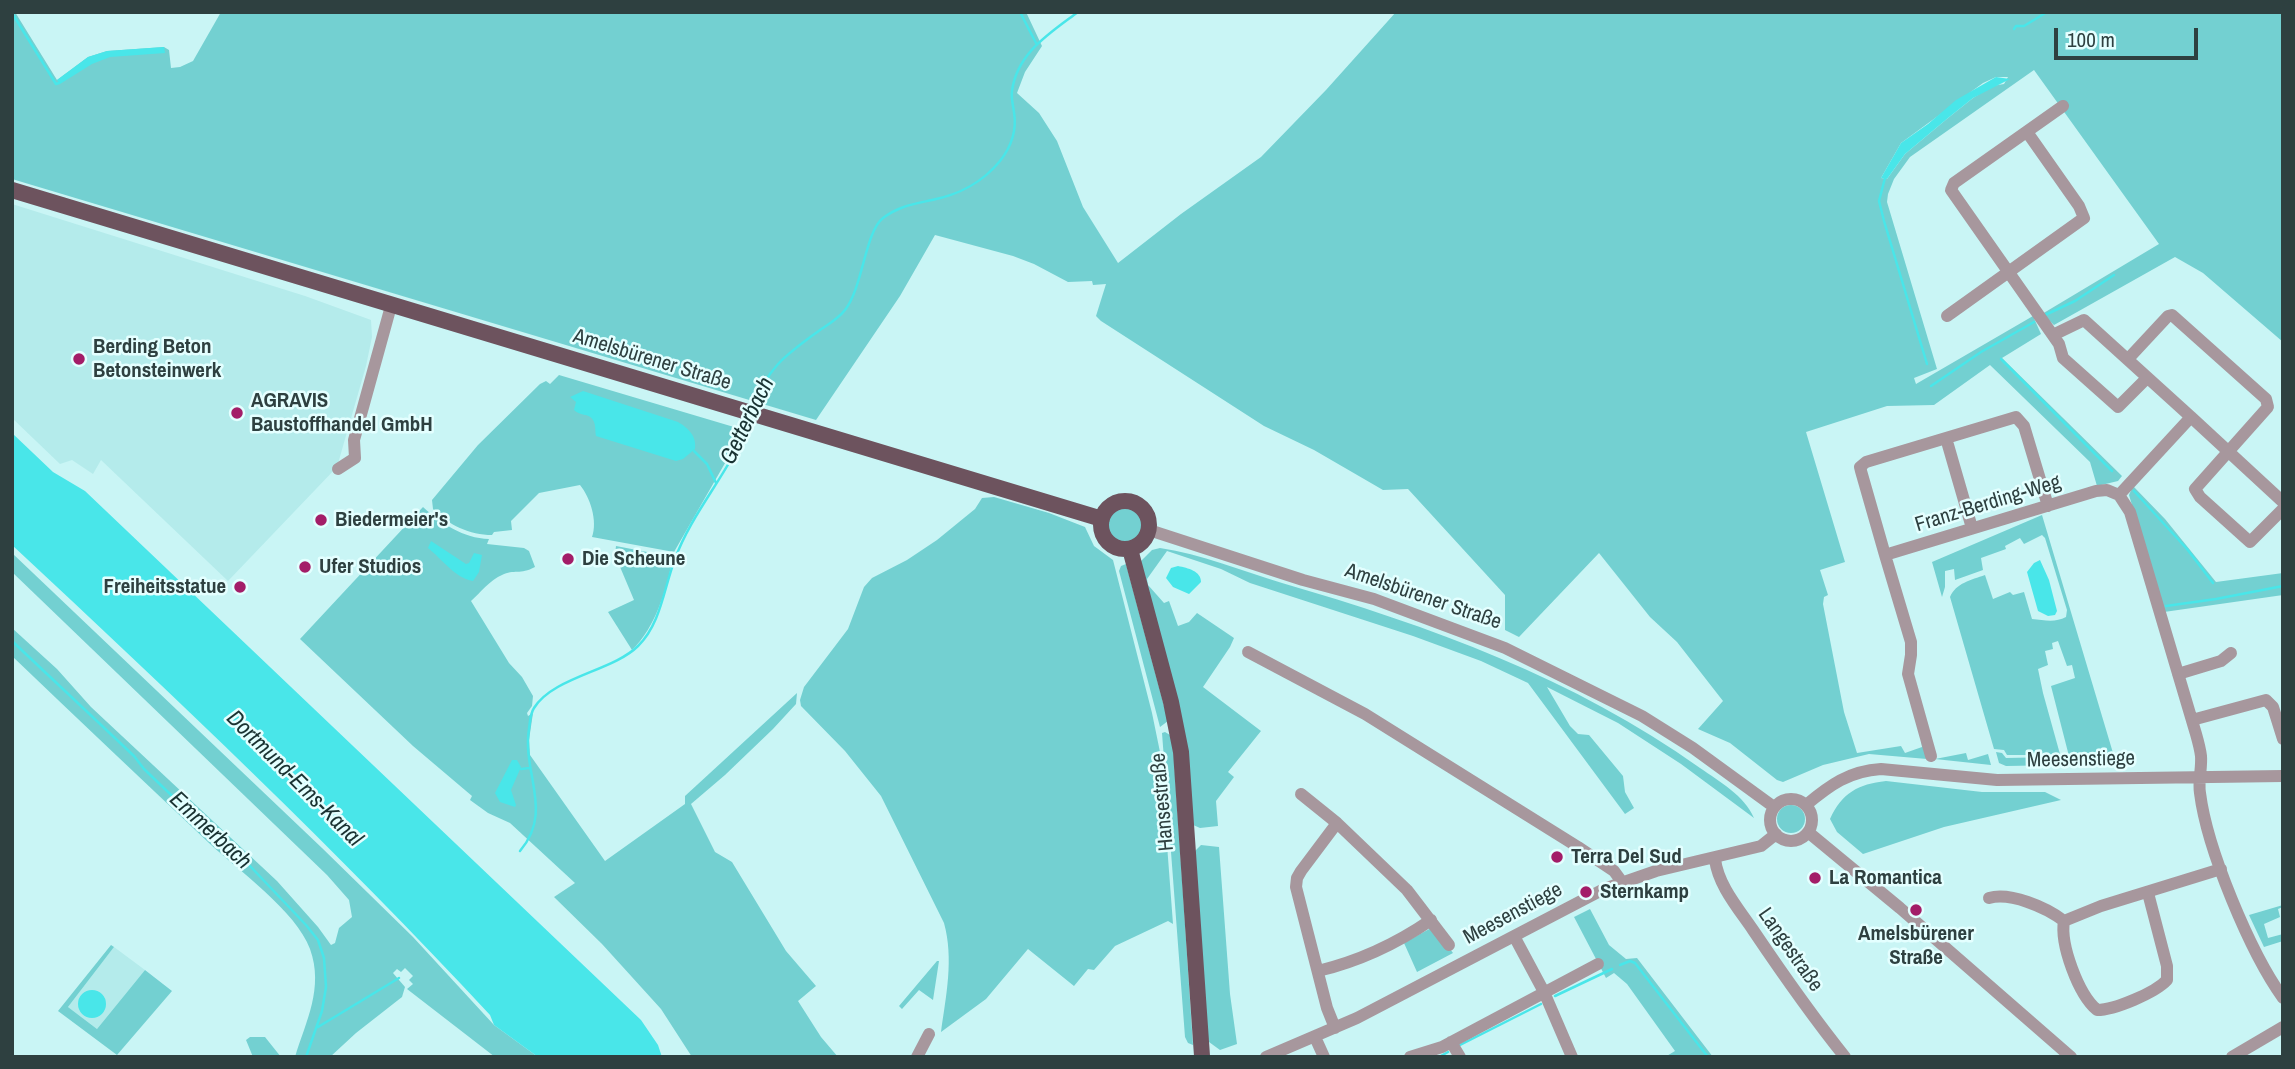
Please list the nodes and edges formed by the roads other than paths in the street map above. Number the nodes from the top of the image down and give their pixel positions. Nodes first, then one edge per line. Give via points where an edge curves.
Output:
1 (2063, 106) dead end
2 (2027, 132) junction
3 (12, 190) edge
4 (2008, 273) junction
5 (391, 306) junction
6 (1947, 316) dead end
7 (2053, 335) junction
8 (2128, 359) junction
9 (2147, 378) junction
10 (2191, 417) junction
11 (1946, 438) junction
12 (2228, 451) junction
13 (338, 469) dead end
14 (2119, 495) junction
15 (2283, 502) edge
16 (2048, 506) junction
17 (2283, 509) edge
18 (1102, 519) junction
19 (1972, 528) junction
20 (1149, 530) junction
21 (1130, 549) junction
22 (1885, 555) junction
23 (1248, 652) dead end
24 (2231, 653) dead end
25 (2178, 674) junction
26 (2192, 720) junction
27 (2283, 739) edge
28 (1931, 756) dead end
29 (2283, 776) edge
30 (2200, 778) junction
31 (1301, 794) dead end
32 (1806, 805) junction
33 (1774, 807) junction
34 (1337, 822) junction
35 (1808, 832) junction
36 (1776, 834) junction
37 (1715, 859) junction
38 (2221, 869) junction
39 (1622, 882) junction
40 (2148, 893) junction
41 (1989, 898) dead end
42 (1431, 920) junction
43 (2064, 921) junction
44 (1514, 936) junction
45 (1449, 945) dead end
46 (1598, 964) dead end
47 (1318, 971) junction
48 (1544, 992) junction
49 (2283, 998) edge
50 (2283, 1027) edge
51 (1335, 1028) junction
52 (929, 1034) dead end
53 (1315, 1037) junction
54 (1451, 1042) junction
55 (1200, 1056) edge
56 (917, 1057) edge
57 (1208, 1057) edge
58 (1266, 1057) edge
59 (1324, 1057) edge
60 (1410, 1057) edge
61 (1460, 1057) edge
62 (1572, 1057) edge
63 (1845, 1057) edge
64 (2071, 1057) edge
65 (2232, 1057) edge

1 - 2 street
2 - 4 street via 1951,188
2 - 4 street via 2084,218
3 - 5 main road, Amelsbürener Straße
4 - 6 street
4 - 7 street
5 - 13 street via 354,440 355,458
5 - 18 main road, Amelsbürener Straße
7 - 8 street via 2084,320
7 - 9 street via 2063,358 2118,408
8 - 9 street
8 - 12 street via 2172,315 2266,399 2268,407
9 - 10 street
10 - 12 street
10 - 14 street
11 - 16 street via 2019,419
11 - 19 street
11 - 22 street via 1860,467
12 - 15 street
12 - 17 street via 2196,486 2200,497 2250,542
14 - 16 street, Franz-Berding-Weg via 2096,491
14 - 25 street via 2128,506
16 - 19 street, Franz-Berding-Weg
18 - 20 main road via 1113,505 1131,502 1145,513
18 - 21 main road via 1107,542
19 - 22 street, Franz-Berding-Weg
20 - 21 main road via 1142,543
20 - 33 street, Amelsbürener Straße via 1374,599 1505,648 1642,716
21 - 55 main road, Hansestraße via 1181,752
22 - 28 street via 1911,642 1909,681
23 - 39 street via 1365,713 1614,871
24 - 25 street via 2221,661
25 - 26 street
26 - 27 street via 2266,700
26 - 30 street via 2201,754
29 - 30 street, Meesenstiege
30 - 32 street, Meesenstiege via 1997,780 1875,769 1841,778
30 - 38 street via 2203,814
31 - 34 street
32 - 33 street via 1786,799
32 - 35 street via 1812,817
33 - 36 street via 1770,821
34 - 42 street via 1390,872
34 - 47 street via 1297,878
35 - 36 street via 1788,841
35 - 64 street
36 - 37 street, Meesenstiege via 1761,846
37 - 39 street, Meesenstiege
37 - 63 street, Langestraße via 1721,881 1740,911
38 - 40 street
38 - 49 street
39 - 44 street, Meesenstiege
40 - 43 street
40 - 43 street via 2167,980 2112,1007 2096,1010 2085,996 2063,936
41 - 43 street via 2013,897
42 - 45 street
42 - 47 street via 1377,952
44 - 48 street
44 - 51 street, Meesenstiege
46 - 48 street
47 - 51 street
48 - 54 street
48 - 62 street
50 - 65 street
51 - 53 street, Meesenstiege
52 - 56 street
53 - 58 street, Meesenstiege
53 - 59 street
54 - 60 street
54 - 61 street
55 - 57 main road, Hansestraße

